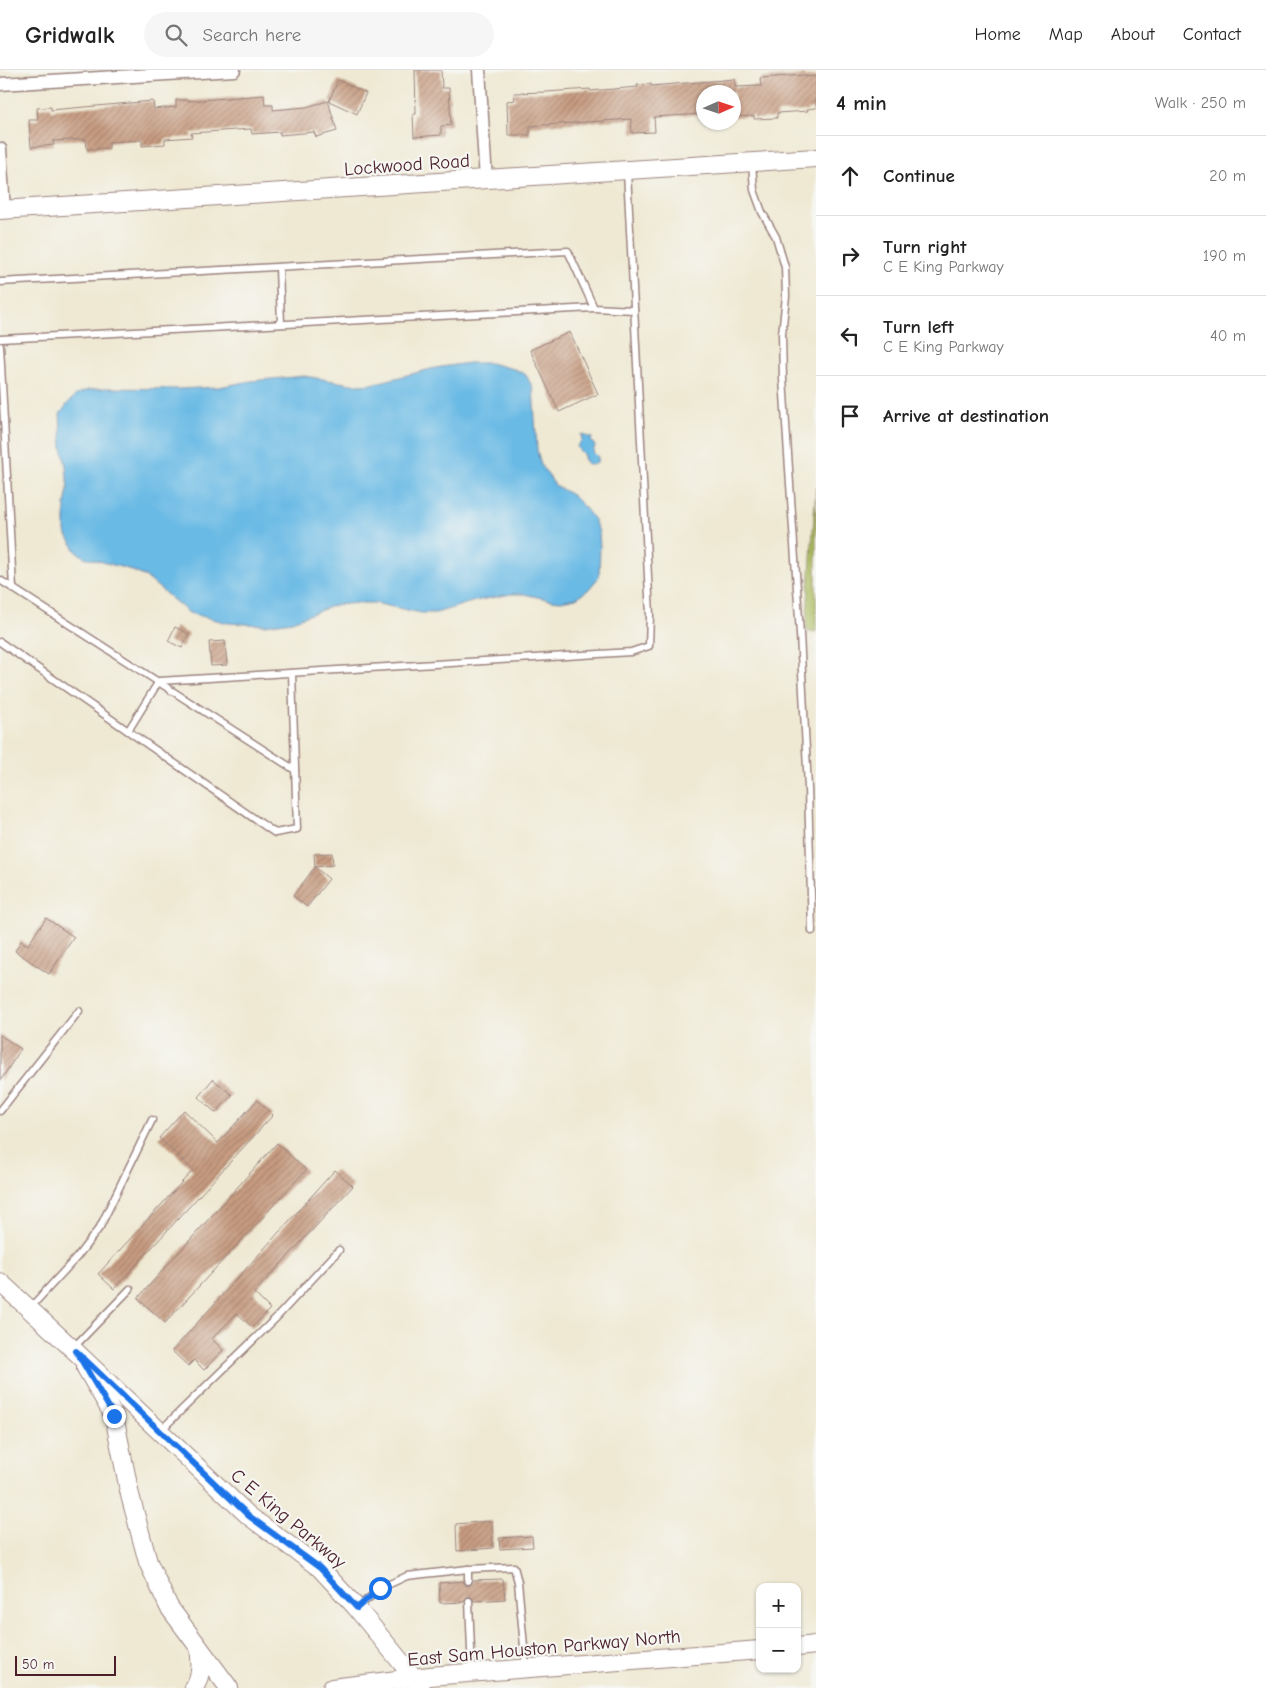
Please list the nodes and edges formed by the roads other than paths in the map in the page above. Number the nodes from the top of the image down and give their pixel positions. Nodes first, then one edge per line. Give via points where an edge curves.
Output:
1 (234, 70) edge
2 (479, 70) edge
3 (0, 84) edge
4 (0, 149) edge
5 (816, 158) edge
6 (752, 162) junction
7 (627, 171) junction
8 (486, 180) junction
9 (2, 210) edge
10 (279, 267) junction
11 (0, 282) edge
12 (594, 308) junction
13 (634, 310) junction
14 (281, 324) junction
15 (0, 339) edge
16 (0, 346) edge
17 (0, 580) edge
18 (13, 588) junction
19 (0, 642) edge
20 (292, 673) junction
21 (159, 681) junction
22 (128, 732) junction
23 (295, 770) junction
24 (812, 931) dead end
25 (79, 1011) dead end
26 (0, 1110) edge
27 (152, 1120) dead end
28 (339, 1250) dead end
29 (0, 1282) edge
30 (130, 1289) dead end
31 (30, 1309) junction
32 (74, 1349) junction
33 (160, 1431) junction
34 (468, 1569) junction
35 (468, 1581) dead end
36 (470, 1601) dead end
37 (357, 1608) junction
38 (816, 1645) edge
39 (801, 1647) edge
40 (200, 1648) junction
41 (756, 1650) edge
42 (526, 1669) junction
43 (478, 1678) edge
44 (418, 1683) edge
45 (194, 1688) edge
46 (229, 1688) edge
47 (332, 1688) edge

1 - 3 street
2 - 8 street
4 - 9 street
5 - 6 main road, Lockwood Road
6 - 7 main road, Lockwood Road
6 - 24 lane via 754,190 776,237 785,267 783,379 800,634
7 - 8 main road, Lockwood Road
7 - 13 lane
8 - 9 main road, Lockwood Road
10 - 11 lane
10 - 12 lane via 568,251
10 - 14 lane
12 - 13 lane
12 - 14 lane
13 - 20 lane via 649,646 631,652
14 - 15 lane
16 - 18 lane
17 - 18 lane
18 - 21 lane
19 - 22 lane
20 - 21 lane
20 - 23 lane
21 - 22 lane
21 - 23 lane
22 - 23 lane via 275,833 297,829
25 - 26 lane
27 - 31 lane via 100,1228
28 - 33 lane via 277,1317
29 - 31 main road, C E King Parkway
30 - 32 lane
31 - 32 main road, C E King Parkway
32 - 33 main road, C E King Parkway
32 - 40 main road, C E King Parkway via 114,1416 148,1562 169,1607
33 - 37 main road, C E King Parkway via 249,1516 320,1568
34 - 35 lane
34 - 37 lane via 407,1576 380,1588
34 - 42 lane via 514,1567
36 - 43 lane
37 - 44 main road, C E King Parkway
38 - 39 main road
40 - 45 main road via 202,1667
40 - 46 main road, C E King Parkway
41 - 42 main road, East Sam Houston Parkway North
42 - 43 main road, East Sam Houston Parkway North
43 - 44 main road, East Sam Houston Parkway North via 430,1676
44 - 47 main road, East Sam Houston Parkway North

